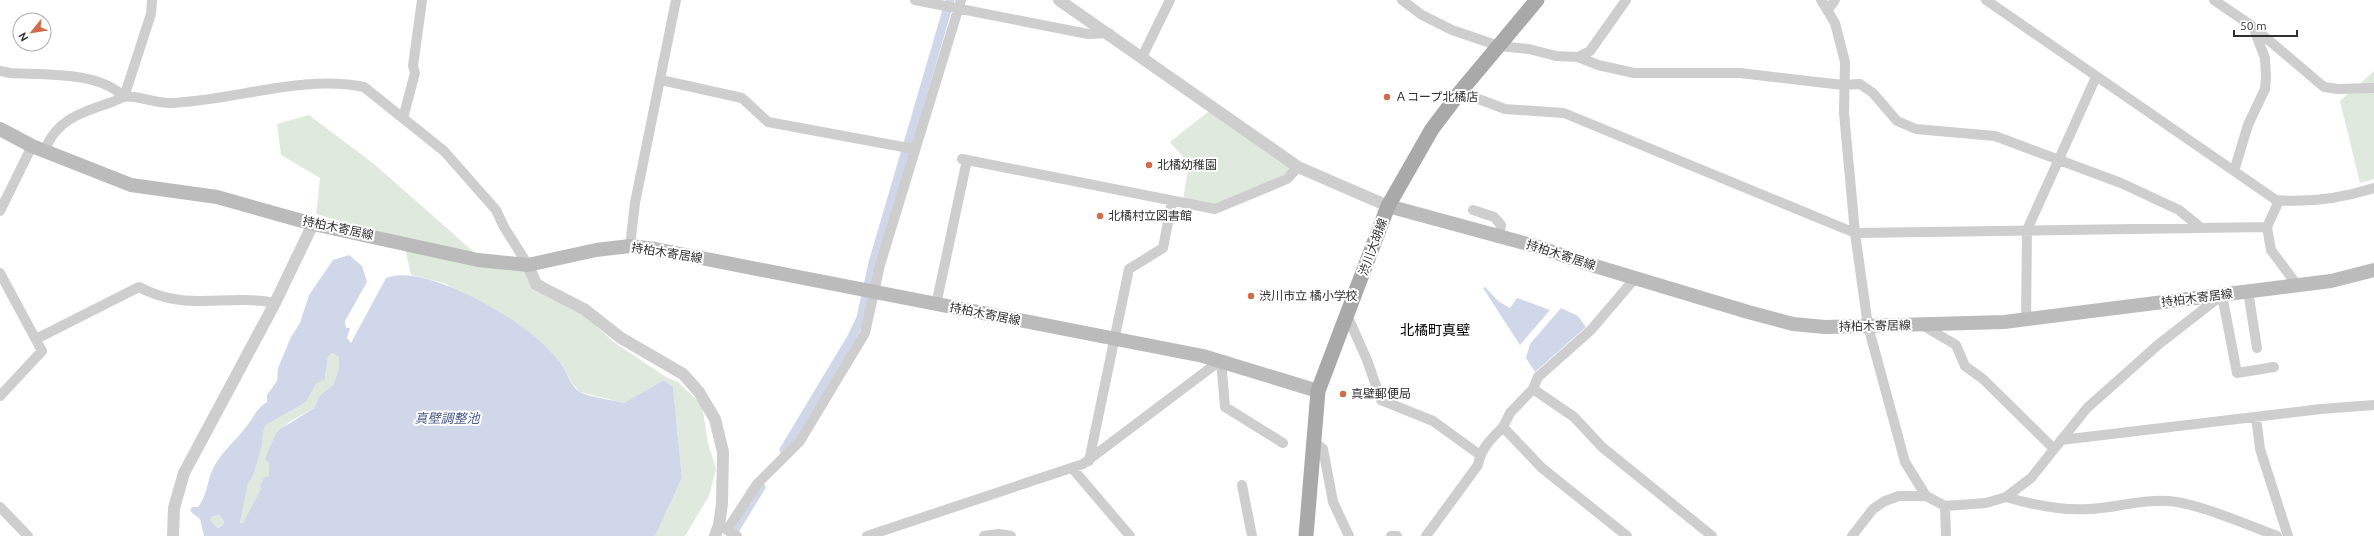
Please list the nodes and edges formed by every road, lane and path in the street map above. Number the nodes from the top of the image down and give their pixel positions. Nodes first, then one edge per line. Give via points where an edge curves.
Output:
1 (152, 0) edge
2 (422, 0) edge
3 (676, 0) edge
4 (915, 0) edge
5 (1059, 0) edge
6 (1170, 0) edge
7 (1402, 0) edge
8 (1537, 0) edge
9 (1626, 0) edge
10 (1820, 0) edge
11 (1835, 0) edge
12 (1986, 0) edge
13 (2214, 0) edge
14 (958, 6) edge
15 (1828, 10) junction
16 (2252, 26) junction
17 (1109, 33) junction
18 (1500, 46) junction
19 (1142, 57) junction
20 (1578, 57) junction
21 (0, 71) edge
22 (2096, 77) junction
23 (662, 80) junction
24 (1843, 85) junction
25 (2374, 88) edge
26 (1460, 92) junction
27 (124, 97) junction
28 (403, 118) junction
29 (0, 128) edge
30 (39, 148) junction
31 (913, 149) junction
32 (2061, 159) junction
33 (1298, 167) junction
34 (2234, 171) junction
35 (2374, 188) edge
36 (2276, 200) junction
37 (1172, 202) junction
38 (1388, 206) junction
39 (1473, 210) dead end
40 (0, 211) edge
41 (313, 224) junction
42 (2200, 227) junction
43 (2267, 227) junction
44 (2027, 230) junction
45 (1855, 232) junction
46 (1499, 236) junction
47 (630, 246) junction
48 (528, 265) junction
49 (2374, 270) edge
50 (0, 273) edge
51 (1636, 277) junction
52 (2297, 285) junction
53 (868, 292) junction
54 (2248, 292) junction
55 (2222, 295) junction
56 (275, 303) junction
57 (936, 306) junction
58 (1347, 315) junction
59 (2026, 320) junction
60 (1922, 325) junction
61 (1868, 326) junction
62 (36, 339) junction
63 (1115, 339) junction
64 (2257, 348) dead end
65 (1221, 360) junction
66 (2274, 367) dead end
67 (1533, 389) junction
68 (1318, 391) junction
69 (0, 396) edge
70 (2374, 405) edge
71 (2256, 417) junction
72 (1503, 427) junction
73 (2061, 440) junction
74 (1314, 442) junction
75 (1282, 443) dead end
76 (2054, 449) junction
77 (1480, 455) junction
78 (1089, 461) junction
79 (1072, 468) junction
80 (1242, 485) dead end
81 (1926, 496) junction
82 (2006, 497) junction
83 (1945, 506) junction
84 (1, 510) edge
85 (726, 532) edge
86 (28, 536) edge
87 (173, 536) edge
88 (867, 536) edge
89 (984, 536) edge
90 (1012, 536) edge
91 (1122, 536) edge
92 (1130, 536) edge
93 (1137, 536) edge
94 (1252, 536) edge
95 (1306, 536) edge
96 (1349, 536) edge
97 (1390, 536) edge
98 (1397, 536) edge
99 (1426, 536) edge
100 (1627, 536) edge
101 (1712, 536) edge
102 (1852, 536) edge
103 (1946, 536) edge
104 (2277, 536) edge
105 (2288, 536) edge

1 - 27 street via 151,14
2 - 28 street via 414,60 415,73
3 - 23 street
4 - 14 street
5 - 17 street
6 - 19 street
7 - 18 street via 1422,15 1452,30
8 - 18 main road, 渋川大胡線
9 - 20 street via 1590,51
10 - 15 street
11 - 15 street
12 - 22 street
13 - 16 street
14 - 17 street via 1088,34
14 - 31 street
15 - 24 street via 1835,23 1845,62
16 - 25 street via 2324,87
16 - 34 street via 2265,58 2265,89 2248,125
17 - 19 street
18 - 20 street via 1529,49 1556,56
18 - 26 main road, 渋川大胡線
19 - 33 street
20 - 24 street via 1598,65 1634,73 1740,73
21 - 27 street via 90,78 117,89
22 - 32 street
22 - 34 street
23 - 31 street via 742,98 768,122
23 - 47 street via 635,203
24 - 32 street via 1860,84 1873,93 1897,121 1916,129 1995,136
24 - 45 street
26 - 38 main road, 渋川大胡線 via 1432,129
26 - 45 street via 1505,109 1564,113
27 - 28 street via 170,103 304,86 348,84 364,87
27 - 30 street via 76,114
28 - 48 street via 444,151 496,210
29 - 30 main road, 持柏木寄居線
30 - 40 street
30 - 41 main road, 持柏木寄居線 via 131,185 217,197
31 - 53 street via 880,265
32 - 42 street via 2180,210
32 - 44 street
33 - 37 street via 1288,179 1215,209
33 - 38 street
34 - 36 street
35 - 36 street via 2341,197
36 - 43 street via 2277,205
37 - 57 street via 965,160
37 - 63 street via 1163,248 1129,269
38 - 46 main road, 持柏木寄居線
38 - 58 main road, 渋川大胡線
39 - 46 street via 1494,218 1501,224
41 - 48 main road, 持柏木寄居線 via 478,260
41 - 56 street
42 - 43 street
42 - 44 street
43 - 52 street via 2271,250
44 - 45 street
44 - 59 street
45 - 61 street
46 - 51 main road, 持柏木寄居線
47 - 48 main road, 持柏木寄居線 via 596,250
47 - 53 main road, 持柏木寄居線
48 - 85 street via 536,284 584,309 621,338 683,374 699,392 715,419 721,442 722,504
49 - 52 main road, 持柏木寄居線 via 2331,281
50 - 62 street
51 - 61 main road, 持柏木寄居線 via 1793,324 1824,327
51 - 67 street via 1591,330 1538,377
52 - 54 main road, 持柏木寄居線
53 - 57 main road, 持柏木寄居線
53 - 85 street via 868,324 861,342 800,441 757,484
54 - 55 main road, 持柏木寄居線
54 - 64 street
55 - 59 main road, 持柏木寄居線
55 - 66 street via 2237,373
55 - 73 street via 2159,344 2087,408
56 - 62 street via 253,299 190,303 154,295 139,287
56 - 87 street via 184,473 174,508
57 - 63 main road, 持柏木寄居線
58 - 68 main road, 渋川大胡線
58 - 77 street via 1381,400 1433,420
59 - 60 main road, 持柏木寄居線
60 - 61 main road, 持柏木寄居線
60 - 76 street via 1956,345 1965,366 1983,379
61 - 81 street via 1905,462
62 - 69 street via 42,354
63 - 65 main road, 持柏木寄居線
63 - 78 street
65 - 68 main road, 持柏木寄居線
65 - 75 street via 1225,407
65 - 78 street
67 - 72 street via 1510,412
67 - 101 street via 1574,417 1602,447
68 - 74 main road, 渋川大胡線
70 - 71 street
71 - 73 street
71 - 105 street via 2260,449
72 - 77 street via 1485,445
72 - 100 street via 1542,468
73 - 76 street
74 - 95 main road, 渋川大胡線
74 - 96 street via 1322,449 1333,502
76 - 82 street via 2031,478
77 - 99 street via 1478,465
78 - 79 street
79 - 88 street
79 - 92 street
80 - 94 street
81 - 83 street
81 - 102 street via 1899,496 1885,500 1873,509
82 - 83 street via 1986,503
82 - 104 street via 2041,507 2089,509 2168,501 2193,506
83 - 103 street
84 - 86 street
89 - 90 street
91 - 92 street
92 - 93 street
97 - 98 street

